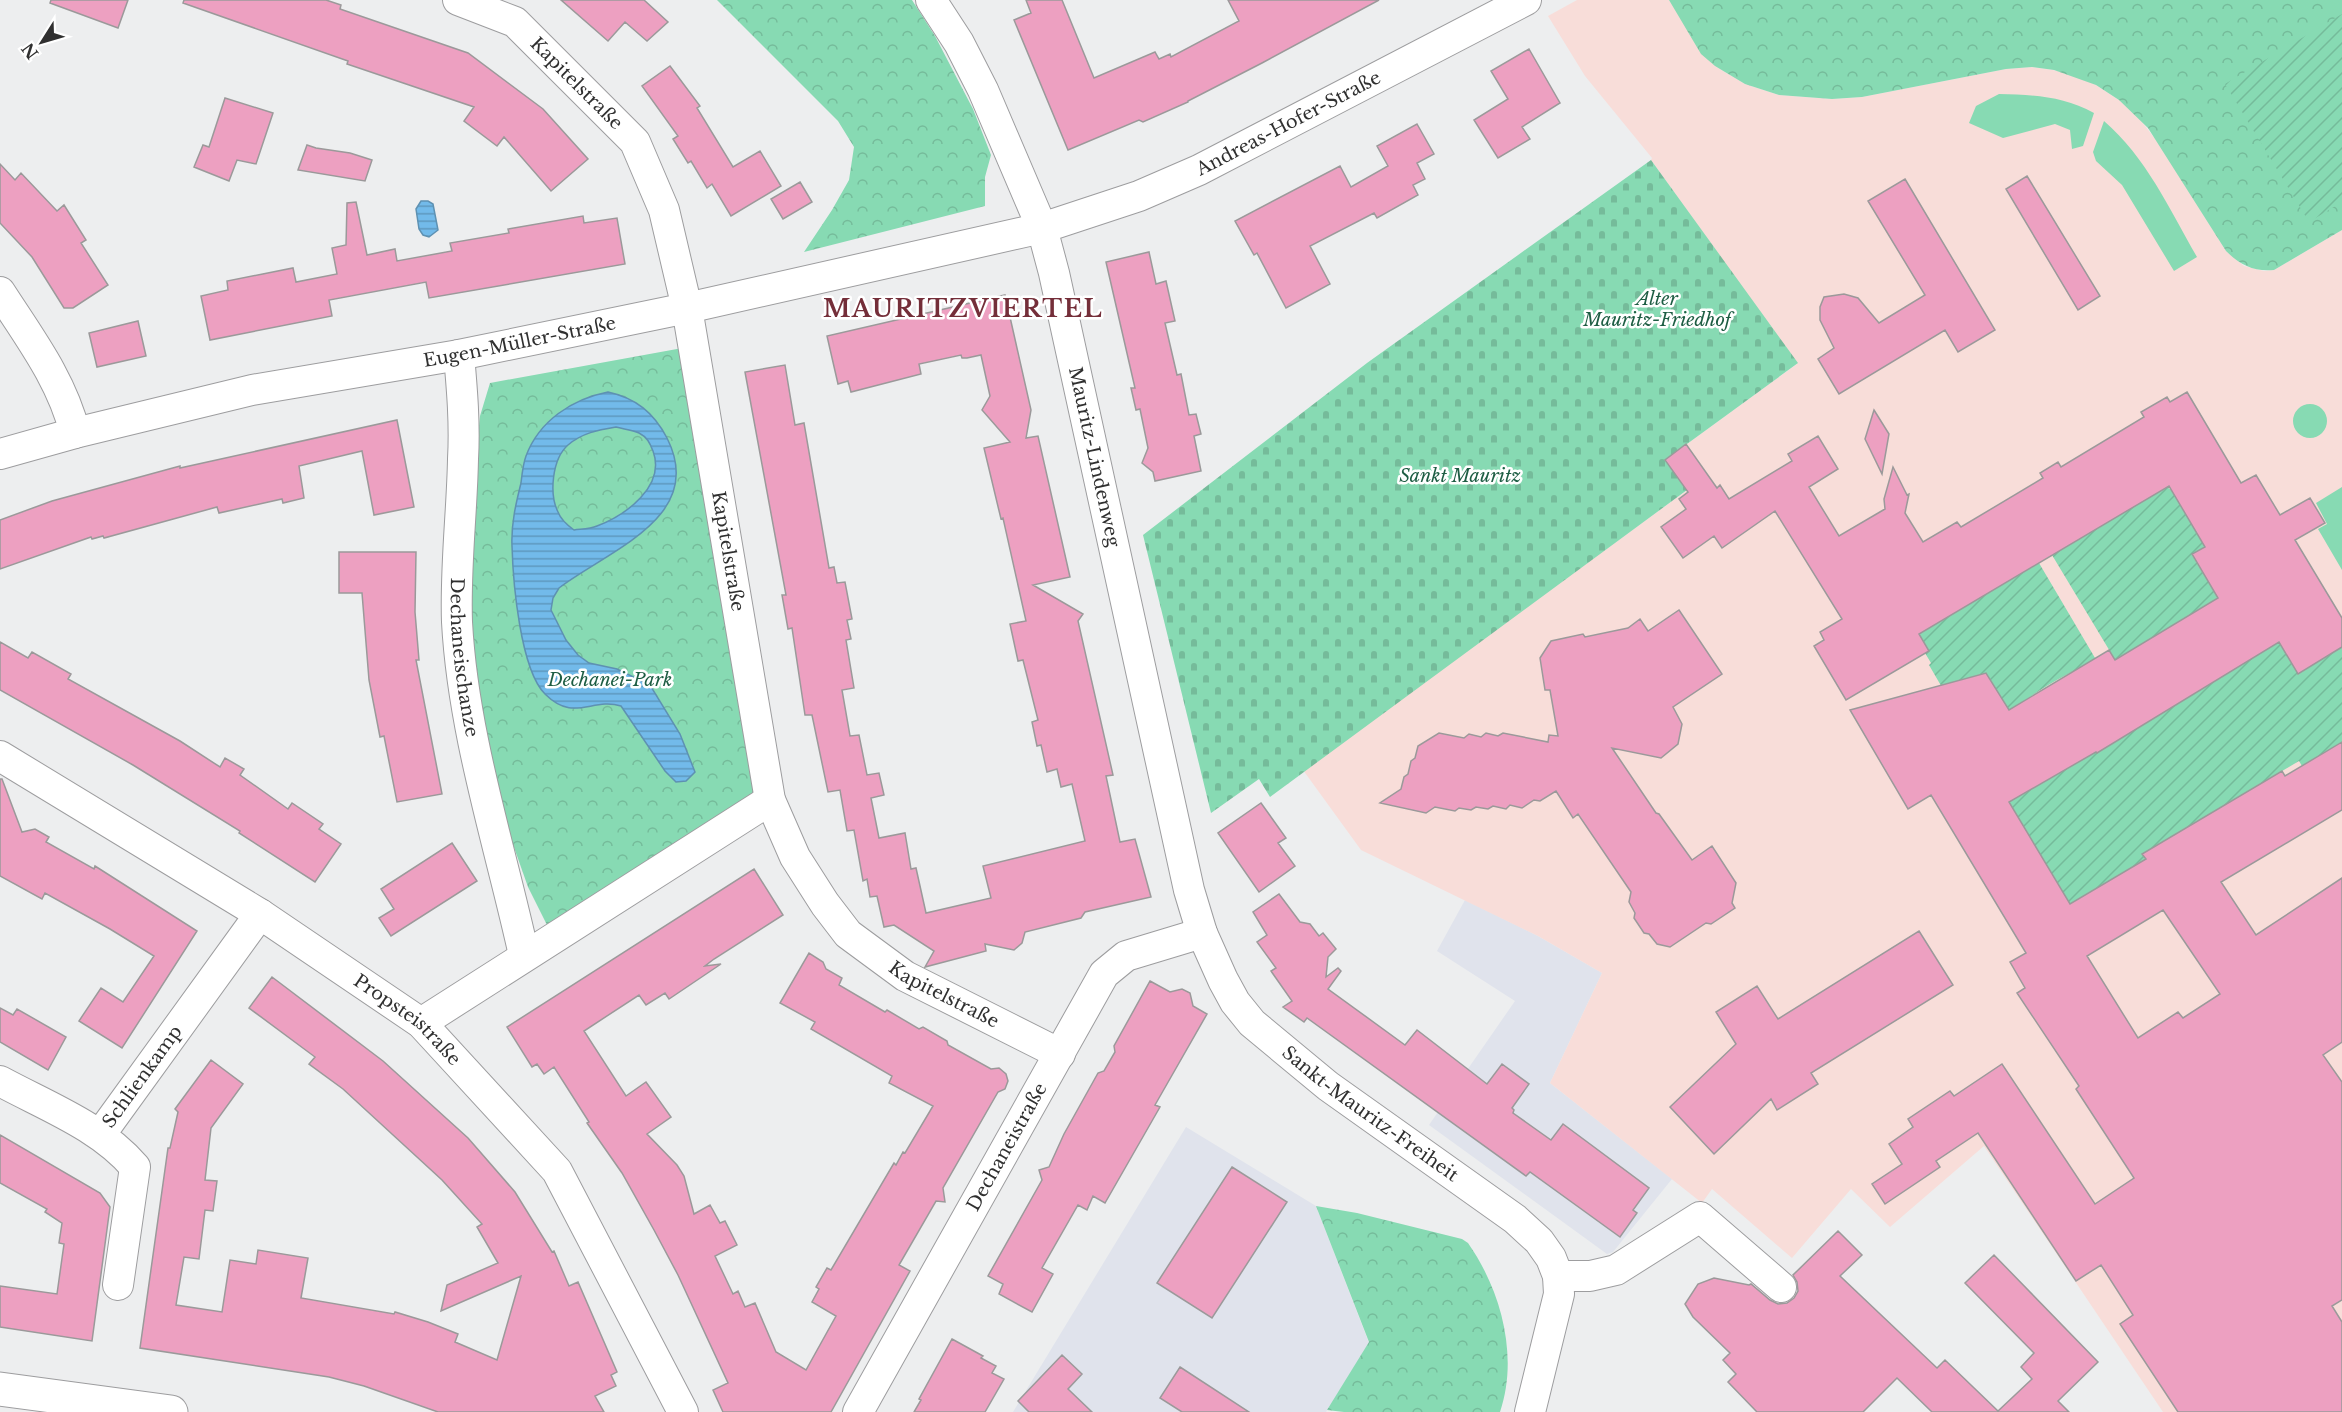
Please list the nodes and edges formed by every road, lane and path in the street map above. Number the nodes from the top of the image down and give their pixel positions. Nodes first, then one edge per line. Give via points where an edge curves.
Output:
1 (458, 0) edge
2 (932, 0) edge
3 (1526, 0) edge
4 (1042, 228) junction
5 (0, 292) edge
6 (687, 308) junction
7 (459, 355) junction
8 (75, 433) junction
9 (0, 454) edge
10 (0, 756) edge
11 (770, 800) junction
12 (260, 914) junction
13 (1202, 933) junction
14 (524, 955) junction
15 (422, 1023) junction
16 (1060, 1054) junction
17 (0, 1081) edge
18 (100, 1136) junction
19 (1558, 1276) junction
20 (118, 1285) dead end
21 (1781, 1287) dead end
22 (0, 1389) edge
23 (154, 1411) edge
24 (683, 1412) edge
25 (858, 1412) edge
26 (1530, 1412) edge

1 - 6 street, Kapitelstraße via 516,22 635,142 664,210
2 - 4 street, Mauritz-Lindenweg via 973,67
3 - 4 street, Andreas-Hofer-Straße via 1199,171 1110,207
4 - 6 street, Eugen-Müller-Straße
4 - 13 street, Mauritz-Lindenweg
5 - 8 street via 49,367
6 - 7 street, Eugen-Müller-Straße
6 - 11 street, Kapitelstraße
7 - 8 street, Eugen-Müller-Straße via 252,390
7 - 14 street, Dechaneischanze via 464,457 457,563 464,694
8 - 9 street, Eugen-Müller-Straße
10 - 12 street, Propsteistraße
11 - 14 street
11 - 16 street, Kapitelstraße via 795,857 848,934 905,976
12 - 15 street, Propsteistraße
12 - 18 street, Schlienkamp
13 - 16 street, Dechaneistraße via 1126,956 1104,974
13 - 19 street, Sankt-Mauritz-Freiheit via 1235,1002 1252,1023 1329,1086 1515,1219 1539,1241
14 - 15 street
15 - 24 street, Propsteistraße via 557,1171
16 - 25 street, Dechaneistraße
17 - 18 street
18 - 20 street, Schlienkamp via 135,1167
19 - 21 street via 1590,1276 1616,1270 1700,1217
19 - 26 street, Sankt-Mauritz-Freiheit via 1559,1294
22 - 23 main road

